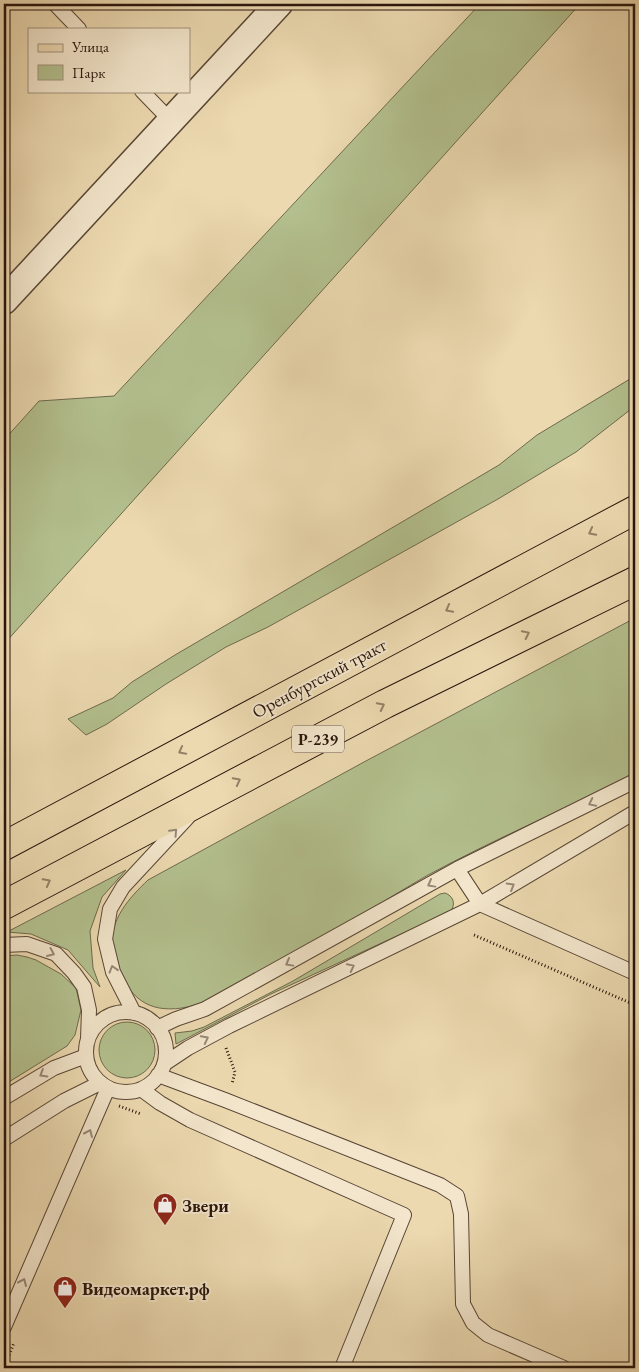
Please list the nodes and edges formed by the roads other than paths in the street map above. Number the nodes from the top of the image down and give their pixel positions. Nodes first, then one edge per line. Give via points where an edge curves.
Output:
1 (54, 4) edge
2 (279, 4) edge
3 (78, 28) edge
4 (143, 92) edge
5 (171, 121) junction
6 (4, 301) edge
7 (635, 510) edge
8 (635, 581) edge
9 (635, 781) edge
10 (205, 798) junction
11 (635, 812) edge
12 (4, 846) edge
13 (457, 869) junction
14 (480, 904) junction
15 (4, 905) edge
16 (4, 945) edge
17 (635, 973) edge
18 (134, 1013) junction
19 (157, 1028) junction
20 (88, 1040) junction
21 (86, 1056) junction
22 (161, 1070) junction
23 (104, 1085) junction
24 (141, 1089) junction
25 (4, 1098) edge
26 (4, 1139) edge
27 (4, 1327) edge
28 (342, 1368) edge
29 (564, 1368) edge

1 - 3 lane
2 - 5 street
4 - 5 lane
5 - 6 street
7 -> 12 main road, Оренбургский тракт
10 -> 8 main road, Р-239 via 384,704
9 -> 13 lane
15 -> 10 main road, Р-239
18 -> 10 lane via 113,972 106,939 110,909 123,887
14 -> 11 lane
13 - 14 lane
13 -> 19 lane via 206,1009
14 - 17 lane
22 -> 14 lane via 188,1048 229,1026
16 -> 20 lane via 27,944 56,954 74,973 84,987 89,1010
18 - 19 lane
18 - 20 lane via 109,1016 99,1022
19 - 22 lane via 166,1052
20 - 21 lane
21 - 23 lane via 93,1075
21 -> 25 lane via 54,1068
22 - 24 lane
22 - 29 lane via 226,1100 431,1181 457,1196 461,1214 463,1304 473,1324 488,1335
23 - 24 lane via 119,1092
23 - 26 lane via 64,1101
27 -> 23 lane
24 - 28 lane via 190,1120 404,1215

